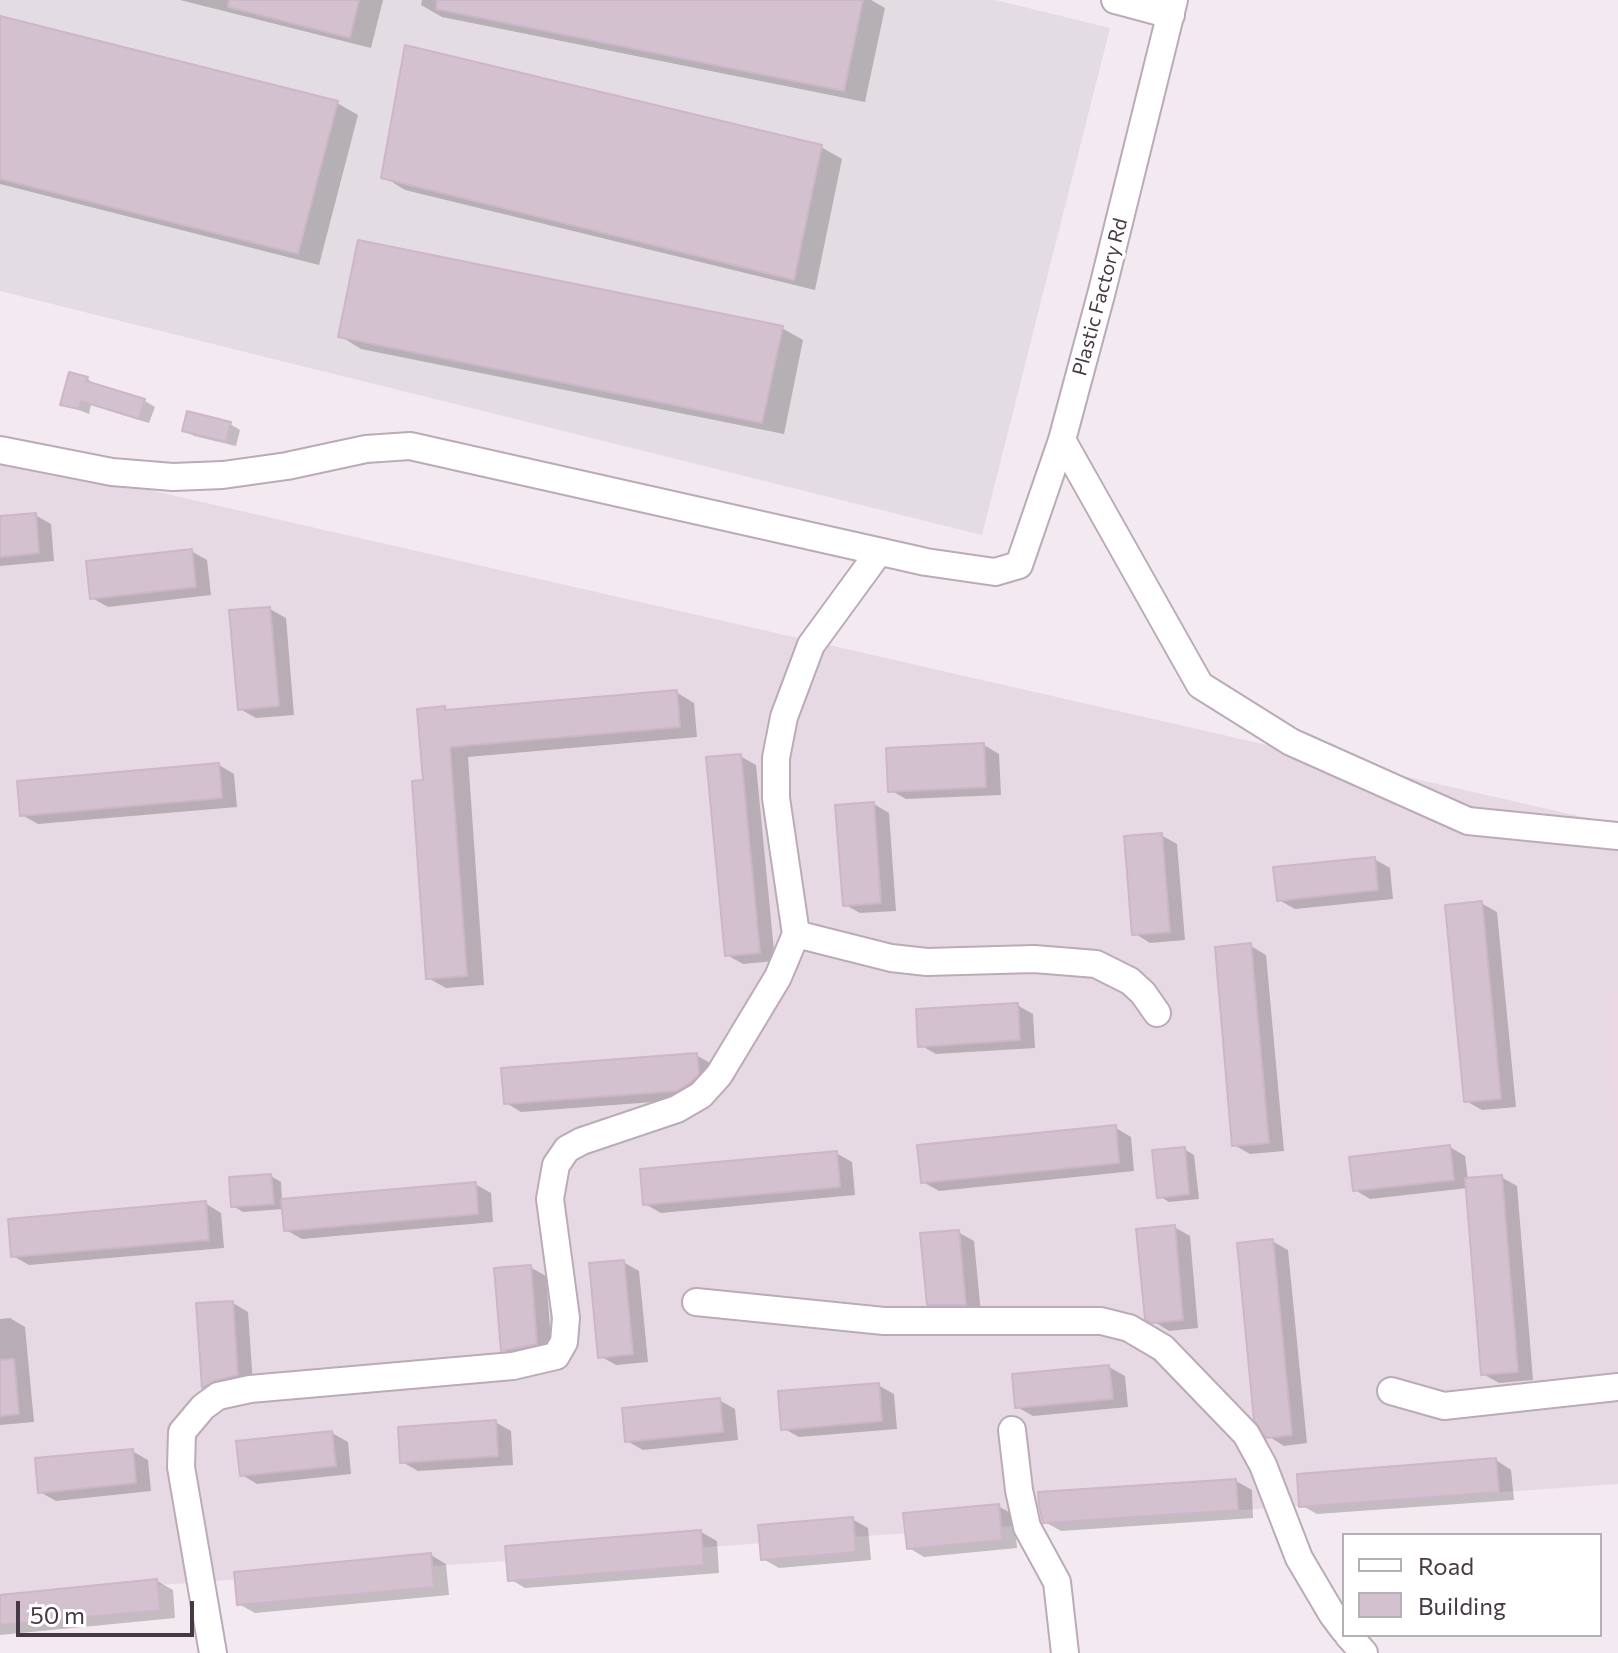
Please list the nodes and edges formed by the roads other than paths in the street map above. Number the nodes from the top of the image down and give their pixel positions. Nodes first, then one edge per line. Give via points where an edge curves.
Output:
1 (1115, 0) edge
2 (1173, 7) edge
3 (1062, 440) junction
4 (0, 450) edge
5 (879, 552) junction
6 (1618, 836) edge
7 (796, 934) junction
8 (1157, 1013) dead end
9 (696, 1302) dead end
10 (1618, 1387) edge
11 (1391, 1391) dead end
12 (1012, 1430) dead end
13 (1342, 1627) edge
14 (1350, 1637) edge
15 (213, 1653) edge
16 (1065, 1653) edge
17 (1364, 1653) edge

1 - 2 street
2 - 3 street, Plastic Factory Rd
3 - 5 street, Plastic Factory Rd via 1019,565 995,572
3 - 6 street via 1200,685 1291,742 1468,821
4 - 5 street via 112,472 173,477 223,475 410,446
5 - 7 street via 811,645 784,717 776,798
7 - 8 street via 927,962 1034,959 1096,964 1130,981
7 - 15 street via 771,989 701,1095 677,1109 582,1141 567,1149 556,1165 550,1199 566,1318 564,1342 556,1356 513,1366 250,1389 218,1396 182,1432 181,1467
9 - 13 street via 884,1321 1076,1320 1129,1328 1163,1348 1246,1434 1299,1558
10 - 11 street via 1444,1406
12 - 16 street via 1027,1527 1057,1582
14 - 17 street

